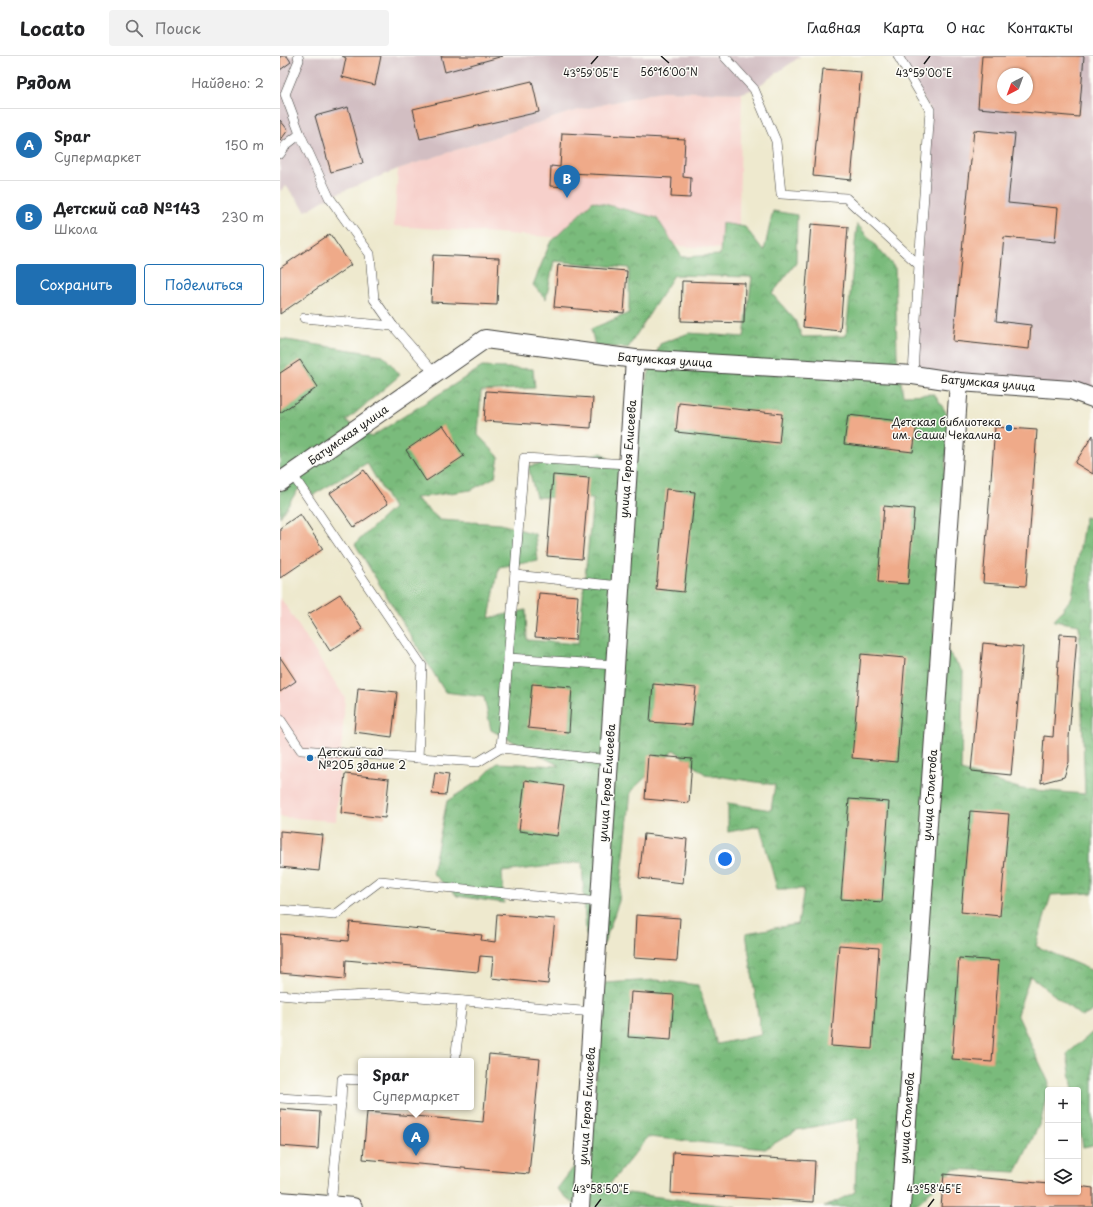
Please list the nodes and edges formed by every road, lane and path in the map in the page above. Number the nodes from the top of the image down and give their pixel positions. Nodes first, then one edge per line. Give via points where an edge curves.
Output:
1 (298, 56) edge
2 (724, 56) edge
3 (898, 56) edge
4 (283, 94) edge
5 (300, 134) junction
6 (280, 154) edge
7 (919, 265) junction
8 (304, 318) dead end
9 (393, 326) junction
10 (635, 359) junction
11 (435, 374) junction
12 (913, 375) junction
13 (959, 382) junction
14 (1093, 398) edge
15 (628, 464) junction
16 (286, 478) edge
17 (515, 575) junction
18 (620, 586) junction
19 (508, 658) junction
20 (615, 665) junction
21 (280, 719) edge
22 (501, 748) junction
23 (418, 758) junction
24 (609, 760) junction
25 (600, 902) junction
26 (280, 910) edge
27 (280, 995) edge
28 (462, 1001) junction
29 (593, 1012) junction
30 (454, 1058) edge
31 (358, 1080) edge
32 (280, 1098) edge
33 (341, 1102) junction
34 (280, 1201) edge
35 (331, 1205) junction
36 (353, 1207) edge
37 (580, 1207) edge
38 (901, 1207) edge

1 - 4 lane via 299,60
2 - 7 lane via 754,89 776,141 781,194 846,198
3 - 7 lane via 930,110
4 - 5 lane
5 - 6 lane via 286,145
5 - 9 lane via 329,197 370,254 374,299
7 - 12 lane
8 - 9 lane
9 - 11 lane
10 - 11 street, Батумская улица via 485,339
10 - 12 street, Батумская улица
10 - 15 street, улица Героя Елисеева
11 - 16 street, Батумская улица
12 - 13 street, Батумская улица
13 - 14 street, Батумская улица via 1072,390
13 - 38 street, улица Столетова
15 - 17 lane via 524,458
15 - 18 street, улица Героя Елисеева
16 - 23 lane via 422,666
17 - 18 lane
17 - 19 lane
18 - 20 street, улица Героя Елисеева
19 - 20 lane
19 - 22 lane
20 - 24 street, улица Героя Елисеева
21 - 23 lane via 301,750
22 - 23 lane via 478,762
22 - 24 lane
24 - 25 street, улица Героя Елисеева
25 - 26 lane via 380,881 335,915
25 - 29 street, улица Героя Елисеева
27 - 28 lane via 313,998 384,994
28 - 29 lane
28 - 30 lane
29 - 37 street, улица Героя Елисеева
31 - 33 lane via 342,1079
32 - 33 lane
33 - 35 lane
34 - 35 street
35 - 36 street

